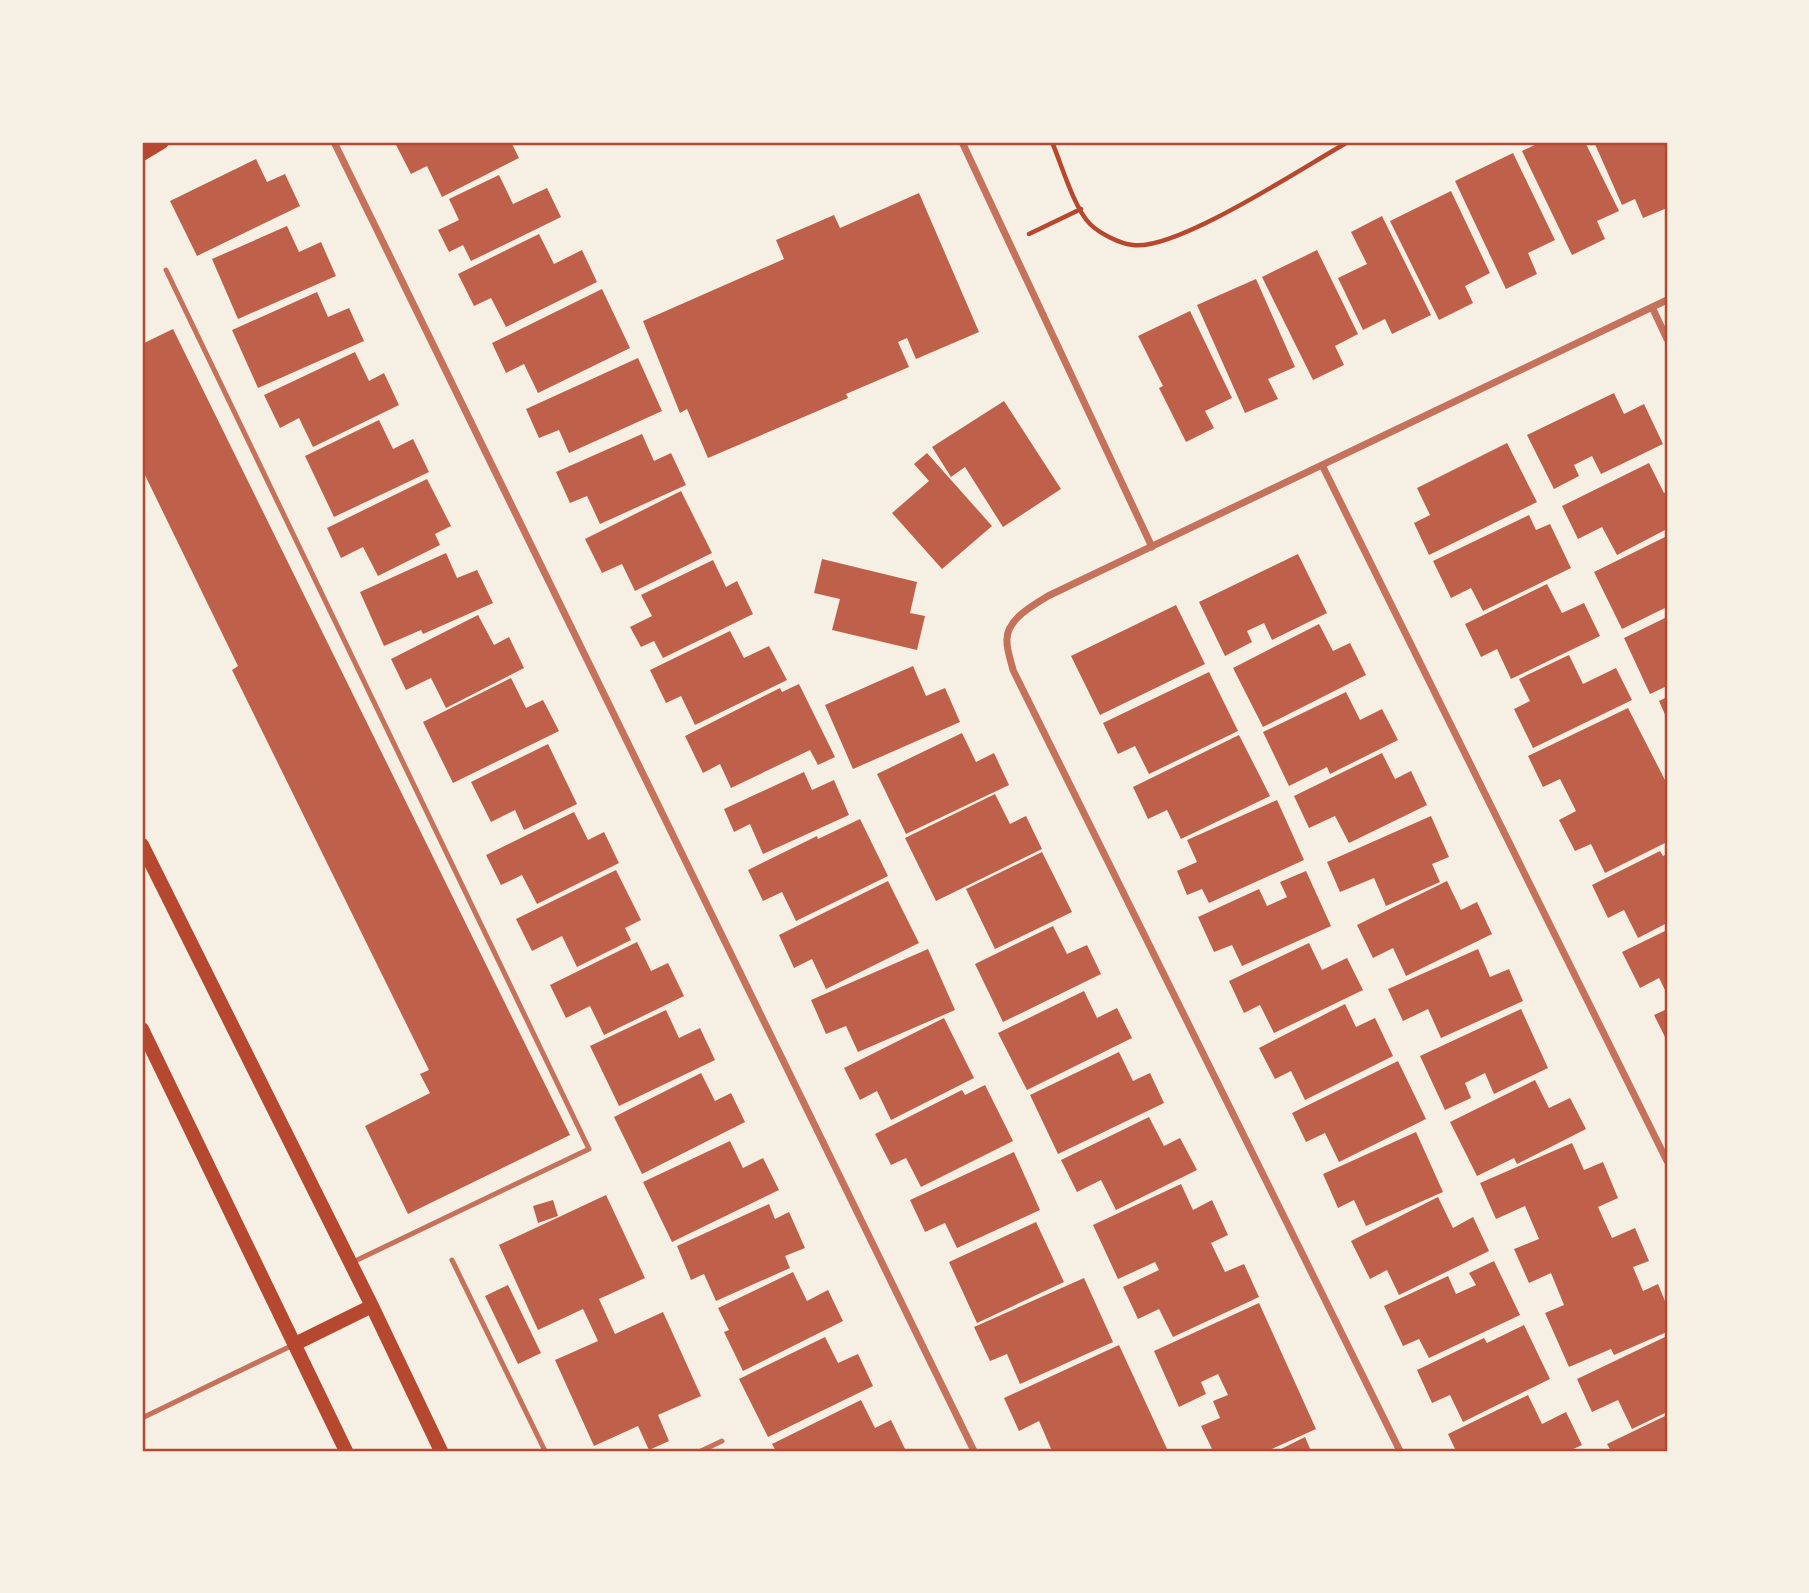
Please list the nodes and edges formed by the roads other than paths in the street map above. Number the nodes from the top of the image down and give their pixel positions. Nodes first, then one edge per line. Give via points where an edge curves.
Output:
1 (162, 142) edge
2 (334, 142) edge
3 (962, 142) edge
4 (142, 154) edge
5 (166, 270) dead end
6 (1667, 300) edge
7 (1651, 307) junction
8 (1667, 339) edge
9 (1322, 465) junction
10 (1152, 547) junction
11 (142, 845) edge
12 (143, 1035) edge
13 (1667, 1161) edge
14 (452, 1260) dead end
15 (350, 1263) junction
16 (372, 1306) junction
17 (295, 1344) junction
18 (142, 1418) edge
19 (722, 1441) dead end
20 (346, 1451) edge
21 (441, 1451) edge
22 (545, 1451) edge
23 (701, 1451) edge
24 (974, 1451) edge
25 (1399, 1451) edge

1 - 4 main road
2 - 24 street
3 - 10 street
5 - 15 lane via 589,1149
6 - 7 street
7 - 8 street
7 - 9 street
9 - 10 street
9 - 13 street
10 - 25 street via 1027,609 1013,622 1006,639 1013,670
11 - 15 main road
12 - 17 main road
14 - 22 lane
15 - 16 main road
16 - 17 main road
16 - 21 main road
17 - 18 lane
17 - 20 main road
19 - 23 lane

